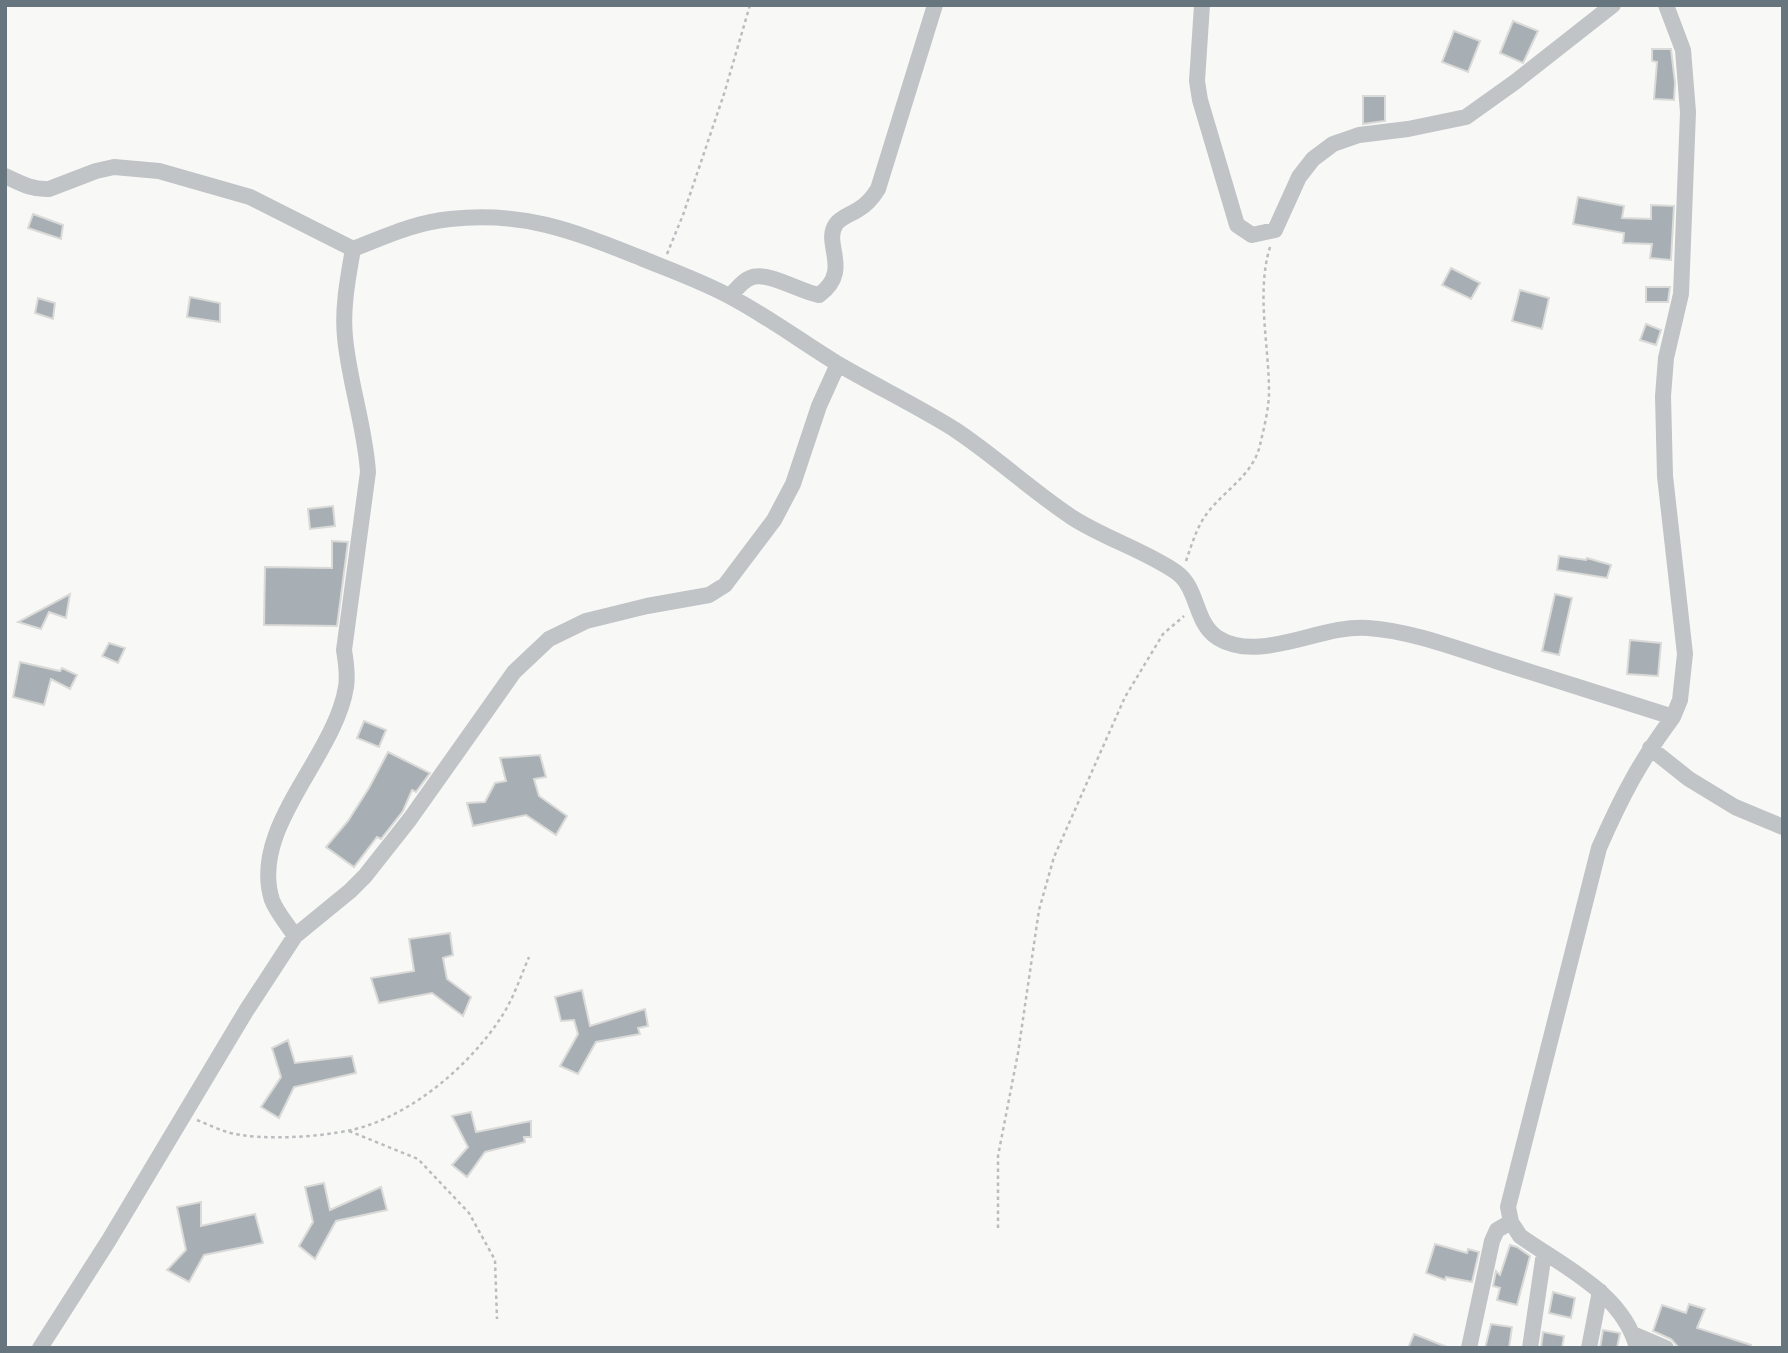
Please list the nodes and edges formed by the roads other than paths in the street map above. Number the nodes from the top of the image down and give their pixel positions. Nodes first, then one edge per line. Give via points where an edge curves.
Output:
1 (935, 5) edge
2 (1202, 5) edge
3 (1613, 5) edge
4 (1666, 5) edge
5 (5, 176) edge
6 (353, 249) junction
7 (730, 296) junction
8 (838, 364) junction
9 (1673, 717) junction
10 (1650, 748) junction
11 (1783, 827) edge
12 (295, 936) junction
13 (1511, 1222) junction
14 (1544, 1253) junction
15 (1600, 1291) junction
16 (1635, 1341) edge
17 (40, 1348) edge
18 (1469, 1348) edge
19 (1530, 1348) edge
20 (1588, 1348) edge
21 (1666, 1348) edge

1 - 7 street via 878,189 872,199 836,224 836,272 824,291 809,294 756,276
2 - 3 street via 1198,91 1237,225 1252,235 1275,230 1299,177 1312,159 1333,144 1359,135 1466,117
4 - 9 street via 1683,50 1688,112 1681,294 1666,358 1663,396 1665,476 1685,654 1680,700
5 - 6 street via 49,190 114,167 159,171 250,197
6 - 7 street via 429,222 528,220 569,230
6 - 12 street via 345,336 368,472 344,650 345,691 269,853 271,897
7 - 8 street
8 - 9 street via 954,430 1071,516 1178,573 1217,638 1257,647 1342,628 1382,629
8 - 12 street via 793,484 774,520 725,584 709,595 586,621 549,639 514,672 365,876
9 - 10 street
10 - 11 street via 1724,800
10 - 13 street via 1621,796 1599,848 1508,1207
12 - 17 street
13 - 14 street via 1520,1236
13 - 18 street via 1497,1230 1492,1241
14 - 15 street
14 - 19 street
15 - 16 street
15 - 20 street
16 - 21 street

